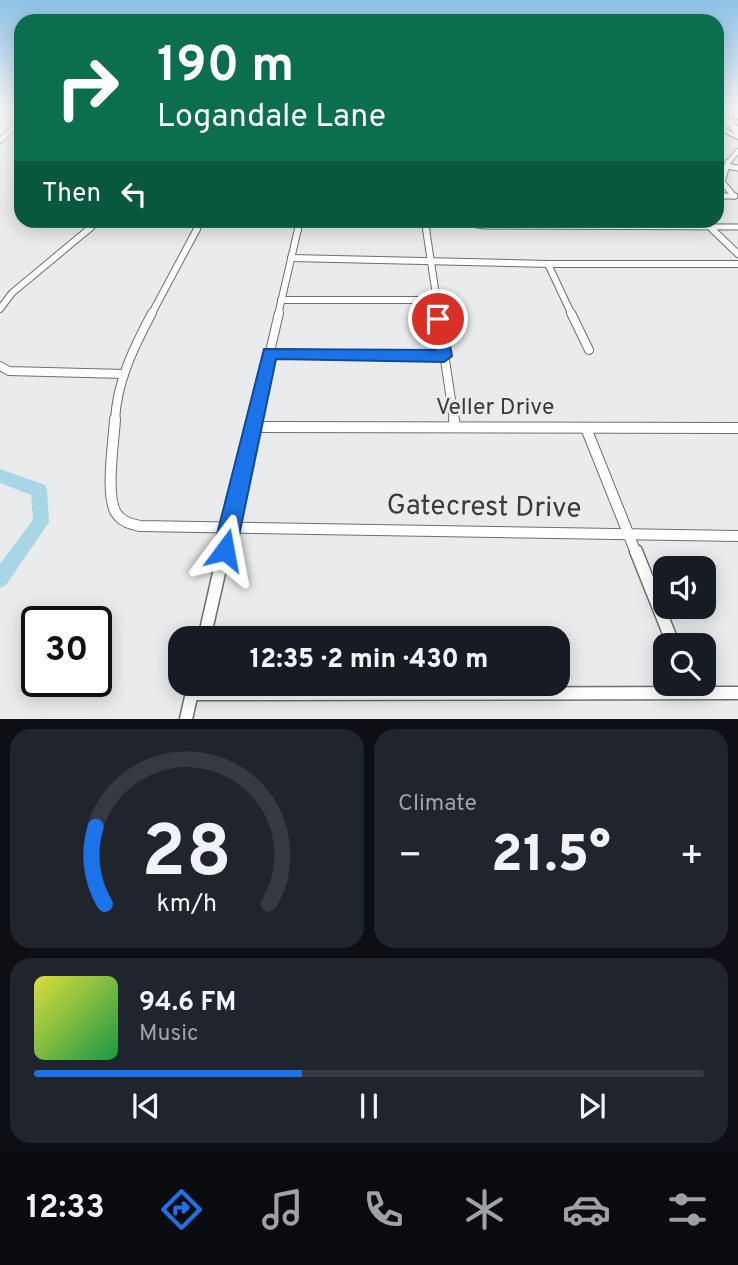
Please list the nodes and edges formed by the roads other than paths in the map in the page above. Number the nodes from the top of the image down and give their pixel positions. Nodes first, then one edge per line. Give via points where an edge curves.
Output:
1 (738, 151) edge
2 (727, 166) junction
3 (738, 168) edge
4 (724, 176) edge
5 (90, 228) edge
6 (198, 228) edge
7 (298, 228) edge
8 (426, 228) edge
9 (711, 228) edge
10 (738, 254) edge
11 (291, 258) junction
12 (429, 261) junction
13 (548, 264) junction
14 (738, 264) edge
15 (281, 300) junction
16 (435, 300) junction
17 (0, 309) edge
18 (589, 350) dead end
19 (269, 353) junction
20 (444, 356) junction
21 (0, 366) edge
22 (124, 374) junction
23 (253, 427) junction
24 (455, 427) junction
25 (586, 428) junction
26 (738, 428) edge
27 (230, 527) junction
28 (630, 536) junction
29 (738, 536) edge
30 (207, 626) edge
31 (669, 633) edge
32 (570, 689) edge
33 (653, 689) edge
34 (716, 691) edge
35 (738, 693) edge
36 (191, 696) edge
37 (186, 719) edge

1 - 2 street
2 - 3 street
2 - 4 street
5 - 17 street via 12,293
6 - 22 street
7 - 11 street
8 - 12 street
9 - 10 street
11 - 12 street
11 - 15 street
12 - 13 street
12 - 16 street
13 - 14 street
13 - 18 street
15 - 16 street
15 - 19 street
16 - 20 street
19 - 20 street
19 - 23 street
20 - 24 street
21 - 22 street via 9,371
22 - 27 street, Gatecrest Drive via 116,401 111,492 119,518 140,526
23 - 24 street, Veller Drive
23 - 27 street
24 - 25 street, Veller Drive
25 - 26 street, Veller Drive
25 - 28 street
27 - 28 street, Gatecrest Drive
27 - 30 street
28 - 29 street, Gatecrest Drive
28 - 31 street
32 - 33 street
34 - 35 street
36 - 37 street

